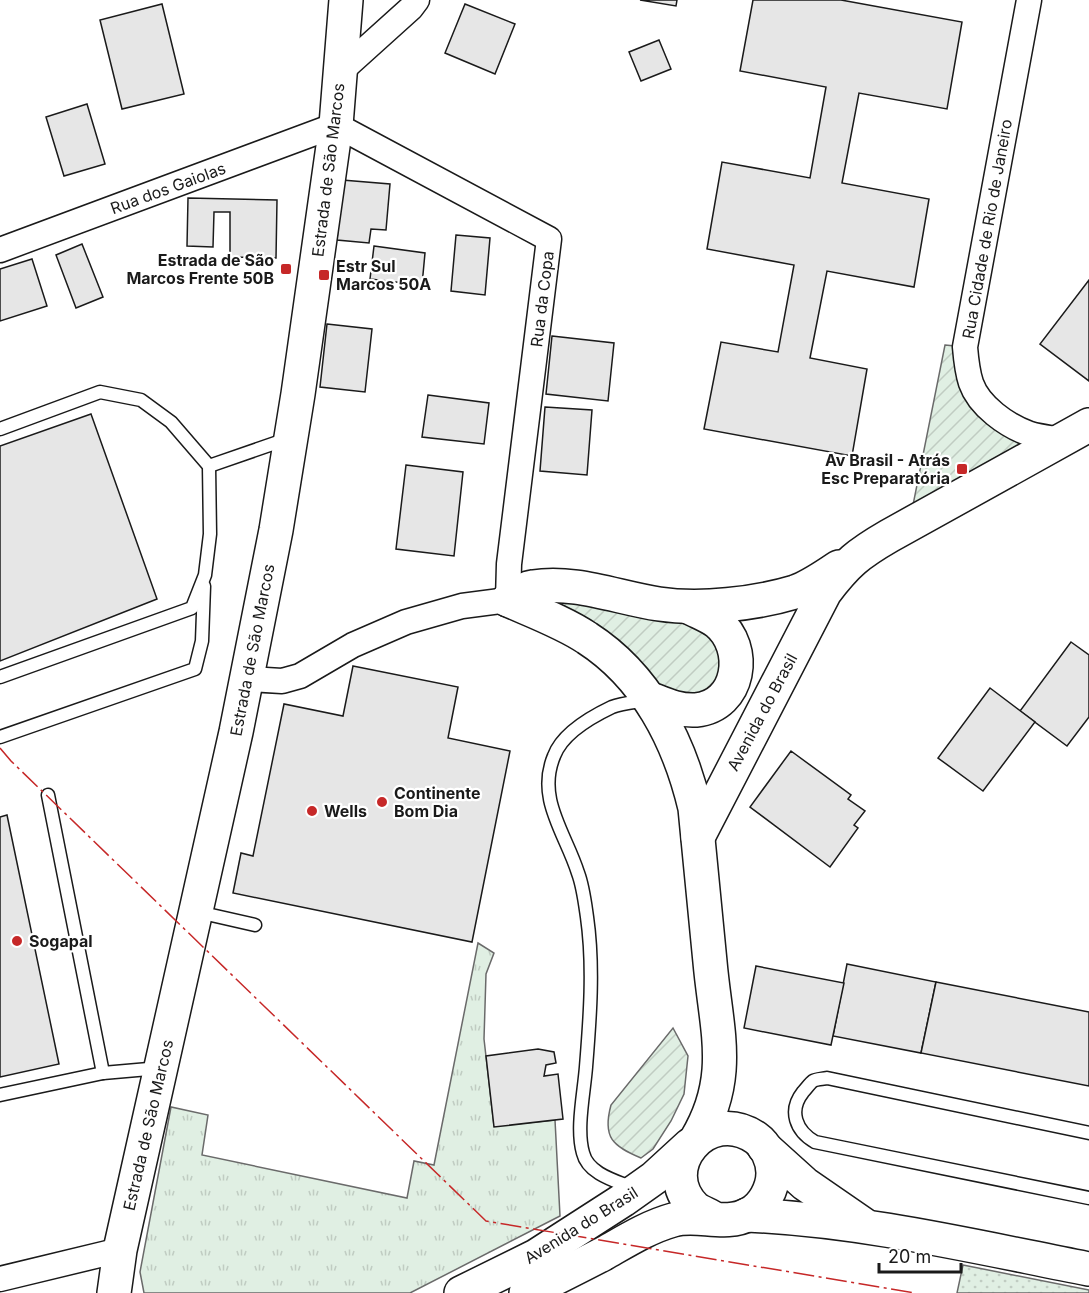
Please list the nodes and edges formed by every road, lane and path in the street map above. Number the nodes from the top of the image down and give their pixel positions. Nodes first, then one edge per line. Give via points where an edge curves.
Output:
1 (346, 0) edge
2 (417, 0) edge
3 (1029, 0) edge
4 (340, 72) junction
5 (336, 126) junction
6 (0, 250) edge
7 (0, 429) edge
8 (1075, 433) edge
9 (291, 438) junction
10 (209, 466) junction
11 (858, 555) junction
12 (205, 575) junction
13 (508, 600) junction
14 (689, 607) junction
15 (0, 677) edge
16 (248, 679) junction
17 (651, 699) junction
18 (0, 737) edge
19 (48, 795) dead end
20 (698, 837) junction
21 (195, 911) junction
22 (255, 925) dead end
23 (161, 1068) junction
24 (103, 1073) junction
25 (0, 1095) edge
26 (1089, 1133) edge
27 (694, 1142) junction
28 (764, 1147) junction
29 (637, 1190) junction
30 (1089, 1198) edge
31 (747, 1215) junction
32 (715, 1219) junction
33 (864, 1225) junction
34 (120, 1250) junction
35 (1089, 1269) edge
36 (0, 1279) edge
37 (115, 1293) edge
38 (461, 1293) edge
39 (526, 1293) edge

1 - 4 street, Estrada de São Marcos
2 - 4 street
3 - 8 street, Rua Cidade de Rio de Janeiro via 965,347 966,366 972,386 998,416 1030,434
4 - 5 street, Estrada de São Marcos
5 - 6 street, Rua dos Gaiolas
5 - 9 street, Estrada de São Marcos
5 - 13 street, Rua da Copa via 549,239 509,564
7 - 10 lane via 100,392 141,400 171,422
8 - 11 street, Avenida do Brasil
9 - 10 lane
9 - 16 street, Estrada de São Marcos
10 - 12 lane via 210,534
11 - 14 street via 796,591
11 - 20 street, Avenida do Brasil via 825,592
12 - 15 lane via 192,608
12 - 18 lane via 202,641 195,669
13 - 14 street via 530,587 556,585
13 - 16 street via 462,606 406,622 353,645 300,676 282,681
13 - 17 street via 587,637 629,672
14 - 17 street via 717,622 728,634 735,648 733,683 715,704 697,710 676,709
16 - 21 street, Estrada de São Marcos
17 - 20 street via 689,782
17 - 29 lane via 613,707 586,723 564,739 549,773 552,813 578,873 587,919 591,978 580,1123 583,1154 590,1166 603,1175
19 - 24 lane
20 - 27 street, Avenida do Brasil via 720,1054 715,1100
21 - 22 lane
21 - 23 street, Estrada de São Marcos
23 - 24 lane
23 - 34 street, Estrada de São Marcos
24 - 25 lane
26 - 30 lane via 827,1078 813,1081 794,1110 797,1125 815,1142
27 - 28 street via 707,1132 730,1127 746,1131
27 - 29 street, Avenida do Brasil
27 - 32 street via 682,1161 684,1193 696,1208
28 - 31 street via 771,1158 770,1191 758,1208
28 - 33 street via 805,1184
29 - 38 street, Avenida do Brasil via 536,1256
31 - 32 street via 735,1220
31 - 33 street
32 - 39 street, Avenida do Brasil via 673,1220
33 - 35 street
34 - 36 street
34 - 37 street, Estrada de São Marcos

